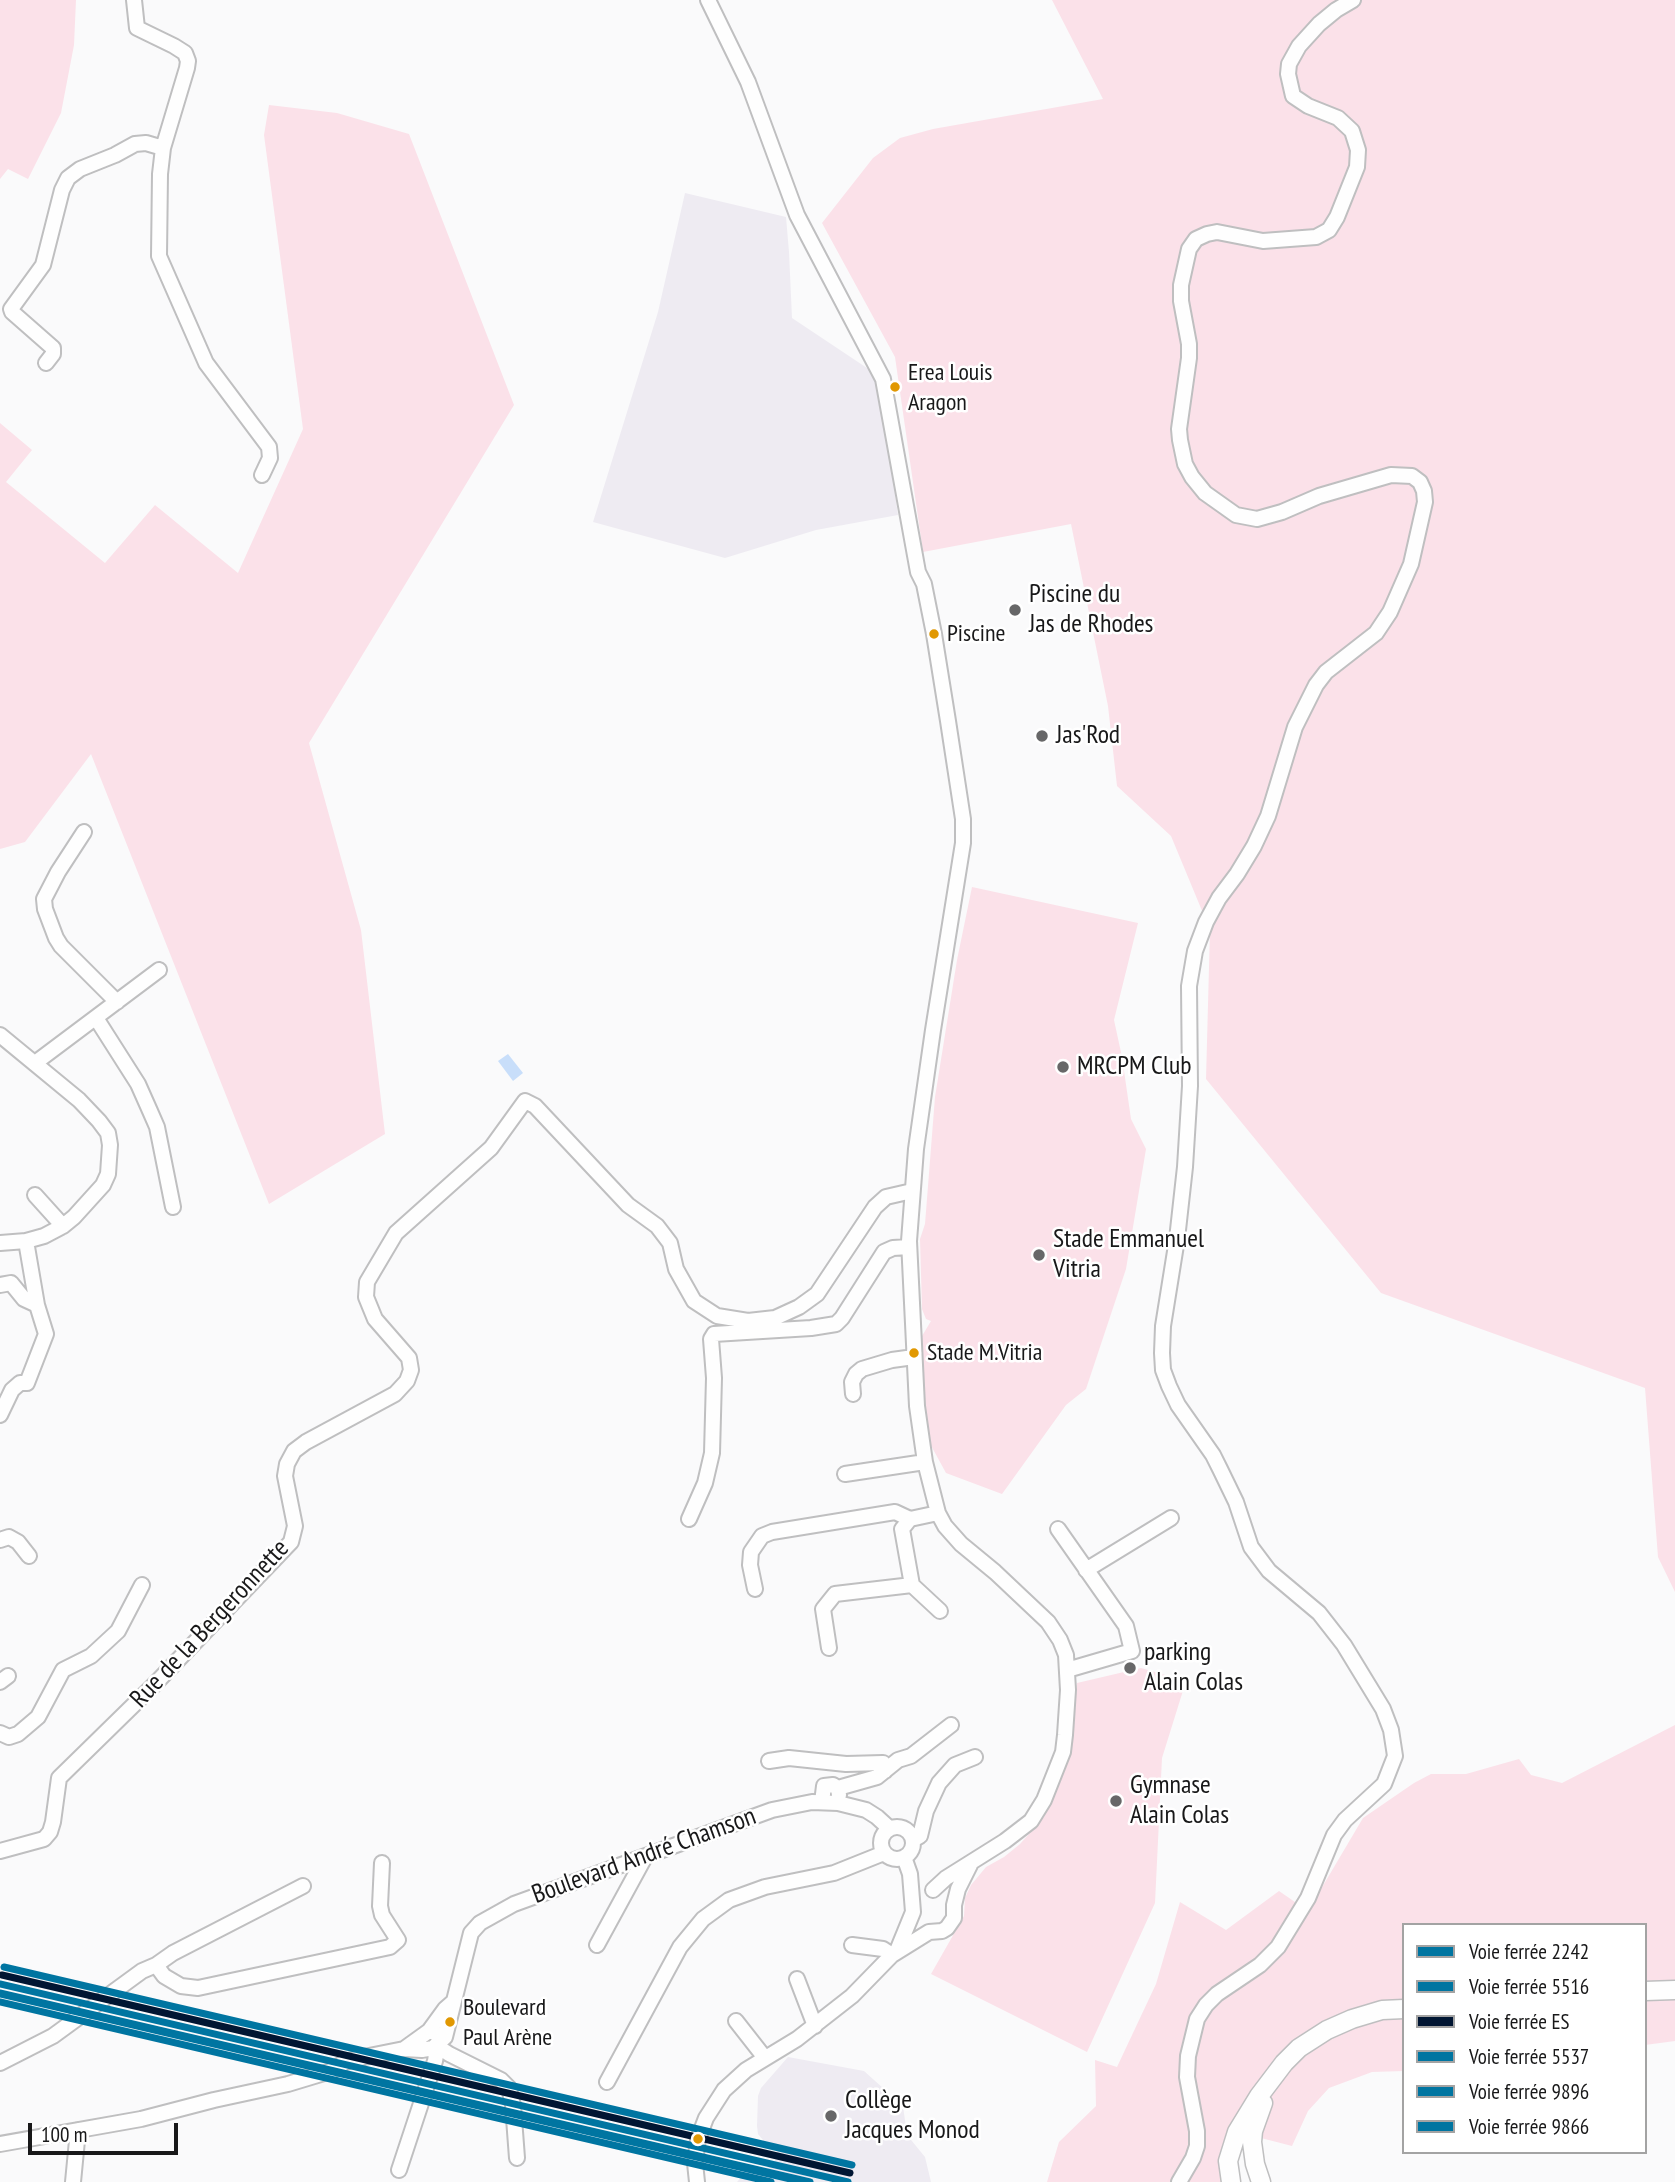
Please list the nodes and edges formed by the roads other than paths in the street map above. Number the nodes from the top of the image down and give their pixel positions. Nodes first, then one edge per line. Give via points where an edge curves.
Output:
1 (134, 0) edge
2 (708, 0) edge
3 (1353, 0) edge
4 (163, 148) junction
5 (46, 363) dead end
6 (262, 475) dead end
7 (84, 832) dead end
8 (159, 970) dead end
9 (117, 1002) junction
10 (96, 1018) junction
11 (0, 1035) edge
12 (35, 1063) junction
13 (912, 1191) junction
14 (35, 1195) dead end
15 (173, 1208) dead end
16 (63, 1226) junction
17 (26, 1241) junction
18 (0, 1243) edge
19 (909, 1247) junction
20 (0, 1285) edge
21 (37, 1305) junction
22 (914, 1357) junction
23 (853, 1394) dead end
24 (0, 1415) edge
25 (925, 1462) junction
26 (845, 1474) dead end
27 (938, 1513) junction
28 (1171, 1518) dead end
29 (689, 1519) dead end
30 (910, 1519) junction
31 (1058, 1529) dead end
32 (0, 1540) edge
33 (29, 1556) dead end
34 (1086, 1570) junction
35 (142, 1585) dead end
36 (912, 1585) junction
37 (755, 1588) dead end
38 (940, 1611) dead end
39 (829, 1648) dead end
40 (1067, 1670) junction
41 (951, 1726) dead end
42 (0, 1733) edge
43 (975, 1757) dead end
44 (769, 1761) dead end
45 (885, 1771) junction
46 (838, 1796) junction
47 (889, 1828) junction
48 (913, 1840) junction
49 (0, 1851) edge
50 (884, 1853) junction
51 (645, 1857) junction
52 (904, 1857) junction
53 (382, 1863) dead end
54 (971, 1863) junction
55 (910, 1874) junction
56 (303, 1886) dead end
57 (929, 1891) junction
58 (954, 1905) junction
59 (913, 1910) junction
60 (929, 1932) junction
61 (597, 1945) dead end
62 (852, 1945) dead end
63 (895, 1953) junction
64 (156, 1965) junction
65 (797, 1979) dead end
66 (1675, 1990) edge
67 (1647, 1991) edge
68 (1402, 2009) edge
69 (736, 2021) dead end
70 (815, 2026) junction
71 (430, 2041) junction
72 (765, 2058) junction
73 (0, 2063) edge
74 (1284, 2063) junction
75 (607, 2082) dead end
76 (78, 2130) junction
77 (0, 2144) edge
78 (517, 2158) dead end
79 (399, 2170) dead end
80 (73, 2182) edge
81 (697, 2182) edge
82 (1179, 2182) edge
83 (1231, 2182) edge
84 (1261, 2182) edge

1 - 4 street via 137,28 185,53 188,61
2 - 13 street via 748,82 797,215 883,379 938,656 964,843
3 - 82 street via 1319,24 1299,46 1288,74 1293,96 1338,118 1352,131 1357,167 1337,217 1329,230 1316,237 1263,241 1217,232 1196,239 1189,249 1181,285 1189,359 1180,440 1192,477 1205,494 1236,515 1257,519 1391,475 1412,476 1420,482 1425,502 1411,564 1390,612 1376,633 1316,685 1296,727 1268,816 1206,922 1195,951 1189,986 1185,1167 1162,1353 1169,1386 1213,1455 1251,1547 1269,1571 1319,1613 1343,1645 1383,1709 1395,1756 1384,1784 1334,1835 1308,1898 1278,1947 1260,1965 1217,1993 1197,2019 1187,2077 1197,2146
4 - 5 street via 135,144 68,178 43,265 11,309 53,348
4 - 6 street via 159,256 206,363 269,447
7 - 9 street via 44,899 45,909 61,946
8 - 9 street
9 - 10 street
10 - 12 street
10 - 15 street via 138,1084 157,1127
11 - 12 street
12 - 16 street via 79,1100 108,1133 108,1174 103,1185
13 - 19 street
13 - 49 street, Rue de la Bergeronnette via 886,1197 875,1207 817,1294 799,1307 775,1318 717,1317 694,1301 676,1269 670,1243 657,1226 628,1205 535,1106 525,1101 491,1148 396,1233 367,1282 366,1297 375,1319 409,1358 407,1381 395,1394 294,1451 285,1476 295,1526 291,1542 60,1778 54,1822 44,1839
14 - 16 street
16 - 17 street
17 - 18 street
17 - 21 street
19 - 22 street
19 - 29 street via 884,1252 836,1324 713,1334 712,1453
20 - 21 street via 10,1283 24,1299
21 - 24 street via 46,1334 27,1383 12,1390
22 - 23 street via 862,1369 852,1382
22 - 25 street
25 - 26 street
25 - 27 street
27 - 30 street
27 - 40 street via 961,1544 1048,1622 1060,1640
28 - 34 street
30 - 36 street via 902,1529
30 - 37 street via 895,1512 772,1531 762,1536 751,1552
31 - 34 street
32 - 33 street via 9,1537
34 - 40 street via 1126,1626 1132,1651
35 - 42 street via 118,1631 91,1656 63,1670 38,1717 18,1734
36 - 38 street
36 - 39 street via 835,1594 823,1609
40 - 54 street via 1063,1752 1044,1800 1031,1821
41 - 45 street
43 - 48 street via 956,1765 939,1783 920,1836
44 - 45 street via 883,1763
45 - 46 street
46 - 47 street, Boulevard André Chamson via 877,1816
46 - 51 street, Boulevard André Chamson via 772,1810
47 - 48 street via 904,1828
47 - 50 street via 881,1840
48 - 52 street
50 - 52 street via 894,1859
50 - 75 street via 834,1872 765,1886 729,1900 703,1919 680,1947
51 - 61 street
51 - 71 street, Boulevard André Chamson via 514,1904 480,1923 471,1933 453,2002
52 - 55 street
53 - 64 street via 380,1906 397,1936 395,1944 198,1989 181,1986
54 - 57 street
54 - 58 street
55 - 57 street
55 - 59 street
56 - 64 street
57 - 58 street via 946,1894
57 - 59 street via 915,1902
58 - 60 street via 951,1923 942,1931
59 - 60 street via 918,1925
59 - 63 street
60 - 63 street
62 - 63 street
63 - 70 street
64 - 73 street via 53,2036
65 - 70 street
66 - 67 main road
68 - 74 main road via 1382,2010 1327,2030
69 - 72 street
70 - 72 street
71 - 76 street via 345,2063 288,2084
71 - 78 street via 509,2088
71 - 79 street via 435,2060
72 - 81 street via 724,2090 706,2118 696,2151
74 - 83 main road via 1237,2132 1228,2161
74 - 84 main road via 1253,2131
76 - 77 street
76 - 80 street

